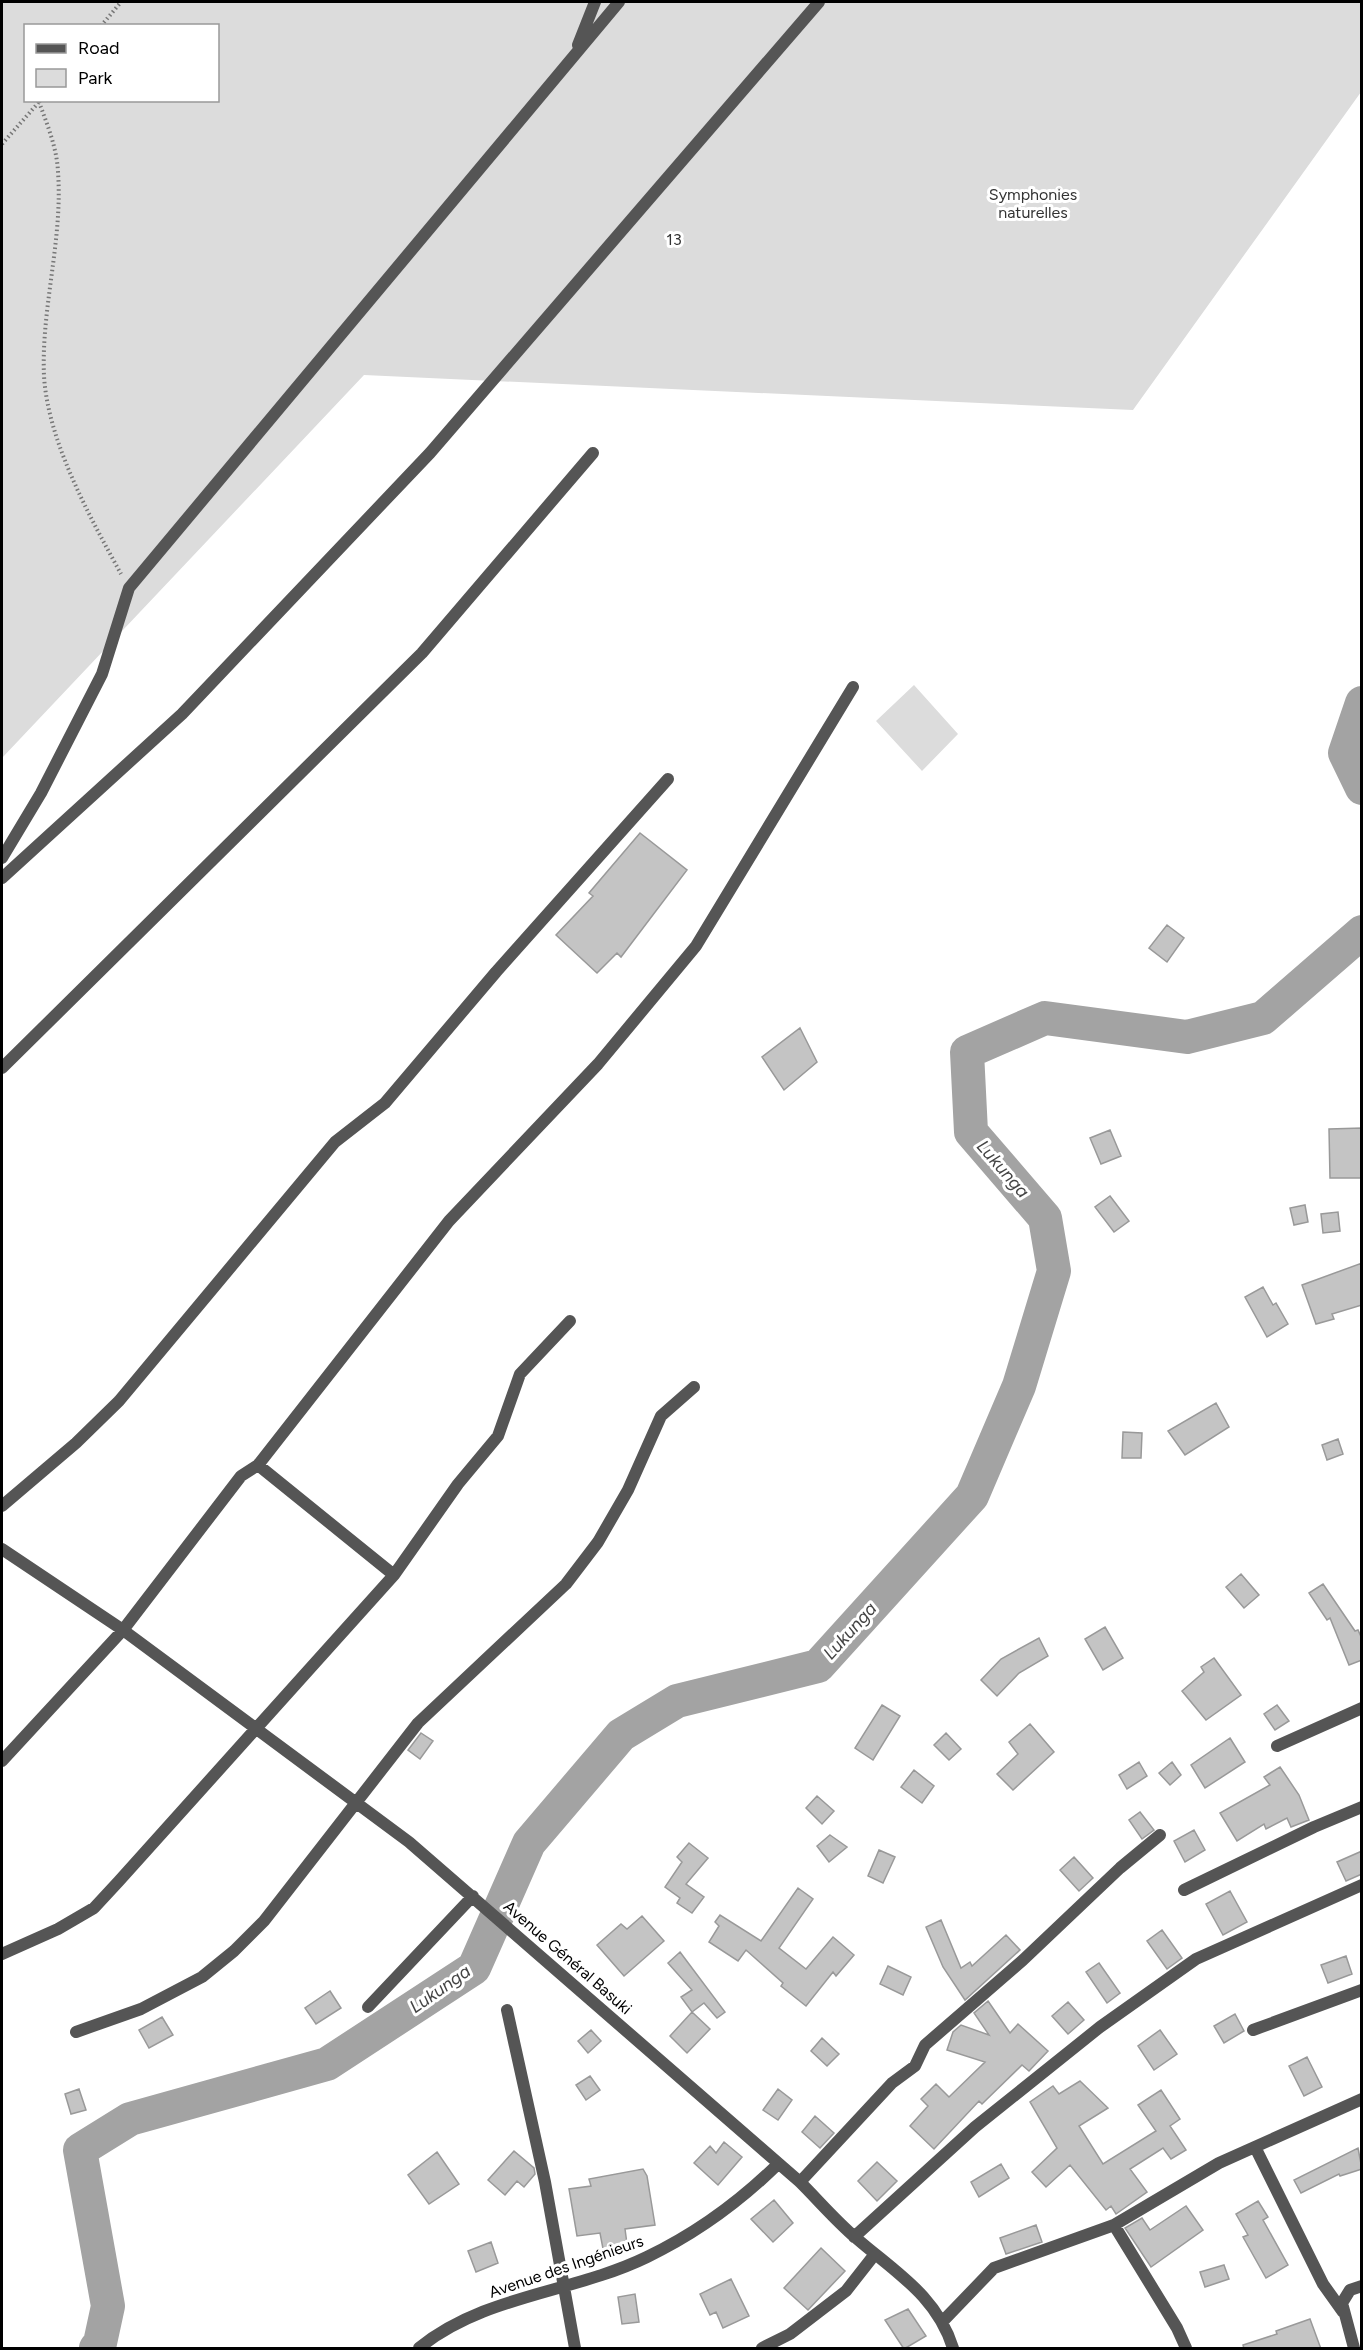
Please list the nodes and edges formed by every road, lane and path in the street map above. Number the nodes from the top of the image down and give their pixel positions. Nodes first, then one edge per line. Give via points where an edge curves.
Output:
1 (121, 2) edge
2 (595, 2) edge
3 (619, 2) edge
4 (819, 2) edge
5 (103, 24) edge
6 (576, 52) junction
7 (39, 102) edge
8 (40, 102) edge
9 (2, 144) edge
10 (593, 453) dead end
11 (129, 588) junction
12 (853, 687) dead end
13 (668, 779) dead end
14 (2, 858) edge
15 (2, 878) edge
16 (2, 1068) edge
17 (570, 1321) dead end
18 (694, 1387) dead end
19 (258, 1465) junction
20 (2, 1506) edge
21 (2, 1550) edge
22 (394, 1575) junction
23 (123, 1630) junction
24 (1362, 1708) edge
25 (256, 1729) junction
26 (1277, 1746) dead end
27 (2, 1761) edge
28 (356, 1803) junction
29 (1362, 1808) edge
30 (1160, 1835) dead end
31 (1362, 1885) edge
32 (1184, 1890) dead end
33 (473, 1896) junction
34 (2, 1954) edge
35 (1362, 1990) edge
36 (368, 2007) dead end
37 (507, 2010) dead end
38 (1253, 2030) dead end
39 (76, 2032) dead end
40 (1362, 2099) edge
41 (1255, 2147) junction
42 (777, 2165) junction
43 (800, 2182) junction
44 (1114, 2226) junction
45 (854, 2237) junction
46 (875, 2254) junction
47 (565, 2286) junction
48 (1362, 2286) edge
49 (1343, 2312) junction
50 (943, 2321) junction
51 (419, 2349) edge
52 (575, 2349) edge
53 (762, 2349) edge
54 (953, 2349) edge
55 (1186, 2349) edge
56 (1354, 2349) edge

1 - 5 path
2 - 6 street
3 - 6 street
4 - 15 street via 430,453 182,714
6 - 11 street
7 - 9 path
8 - 11 path via 58,170 44,376 49,407 78,495
10 - 16 street via 422,653
11 - 14 street via 102,674 41,793
12 - 19 street via 696,946 598,1065 449,1221
13 - 20 street via 385,1103 335,1142 118,1401
17 - 22 street via 520,1374 498,1436 458,1484
18 - 28 street via 661,1416 628,1490 598,1542 566,1584 418,1724
19 - 22 street
19 - 23 street via 241,1476
21 - 23 street, Avenue Général Basuki
22 - 25 street
23 - 25 street, Avenue Général Basuki
23 - 27 street
24 - 26 street
25 - 28 street, Avenue Général Basuki
25 - 34 street via 94,1908
28 - 33 street, Avenue Général Basuki
28 - 39 street via 264,1921 234,1951 202,1977 141,2009
29 - 32 street
30 - 43 street via 925,2045 915,2066 860,2115
31 - 45 street via 1196,1959 1100,2027 993,2113
33 - 36 street
33 - 42 street, Avenue Général Basuki
35 - 38 street
37 - 47 street
40 - 41 street
41 - 44 street via 1219,2163
41 - 49 street via 1323,2284
42 - 43 street, Avenue Général Basuki
42 - 47 street, Avenue des Ingénieurs via 713,2219 646,2258
43 - 45 street, Avenue Général Basuki
44 - 50 street via 994,2268
44 - 55 street
45 - 46 street, Avenue Général Basuki
46 - 50 street, Avenue Général Basuki via 926,2299
46 - 53 street via 846,2290 790,2334
47 - 51 street, Avenue des Ingénieurs via 513,2299 441,2331
47 - 52 street
48 - 49 street via 1344,2296
49 - 56 street
50 - 54 street, Avenue Général Basuki

